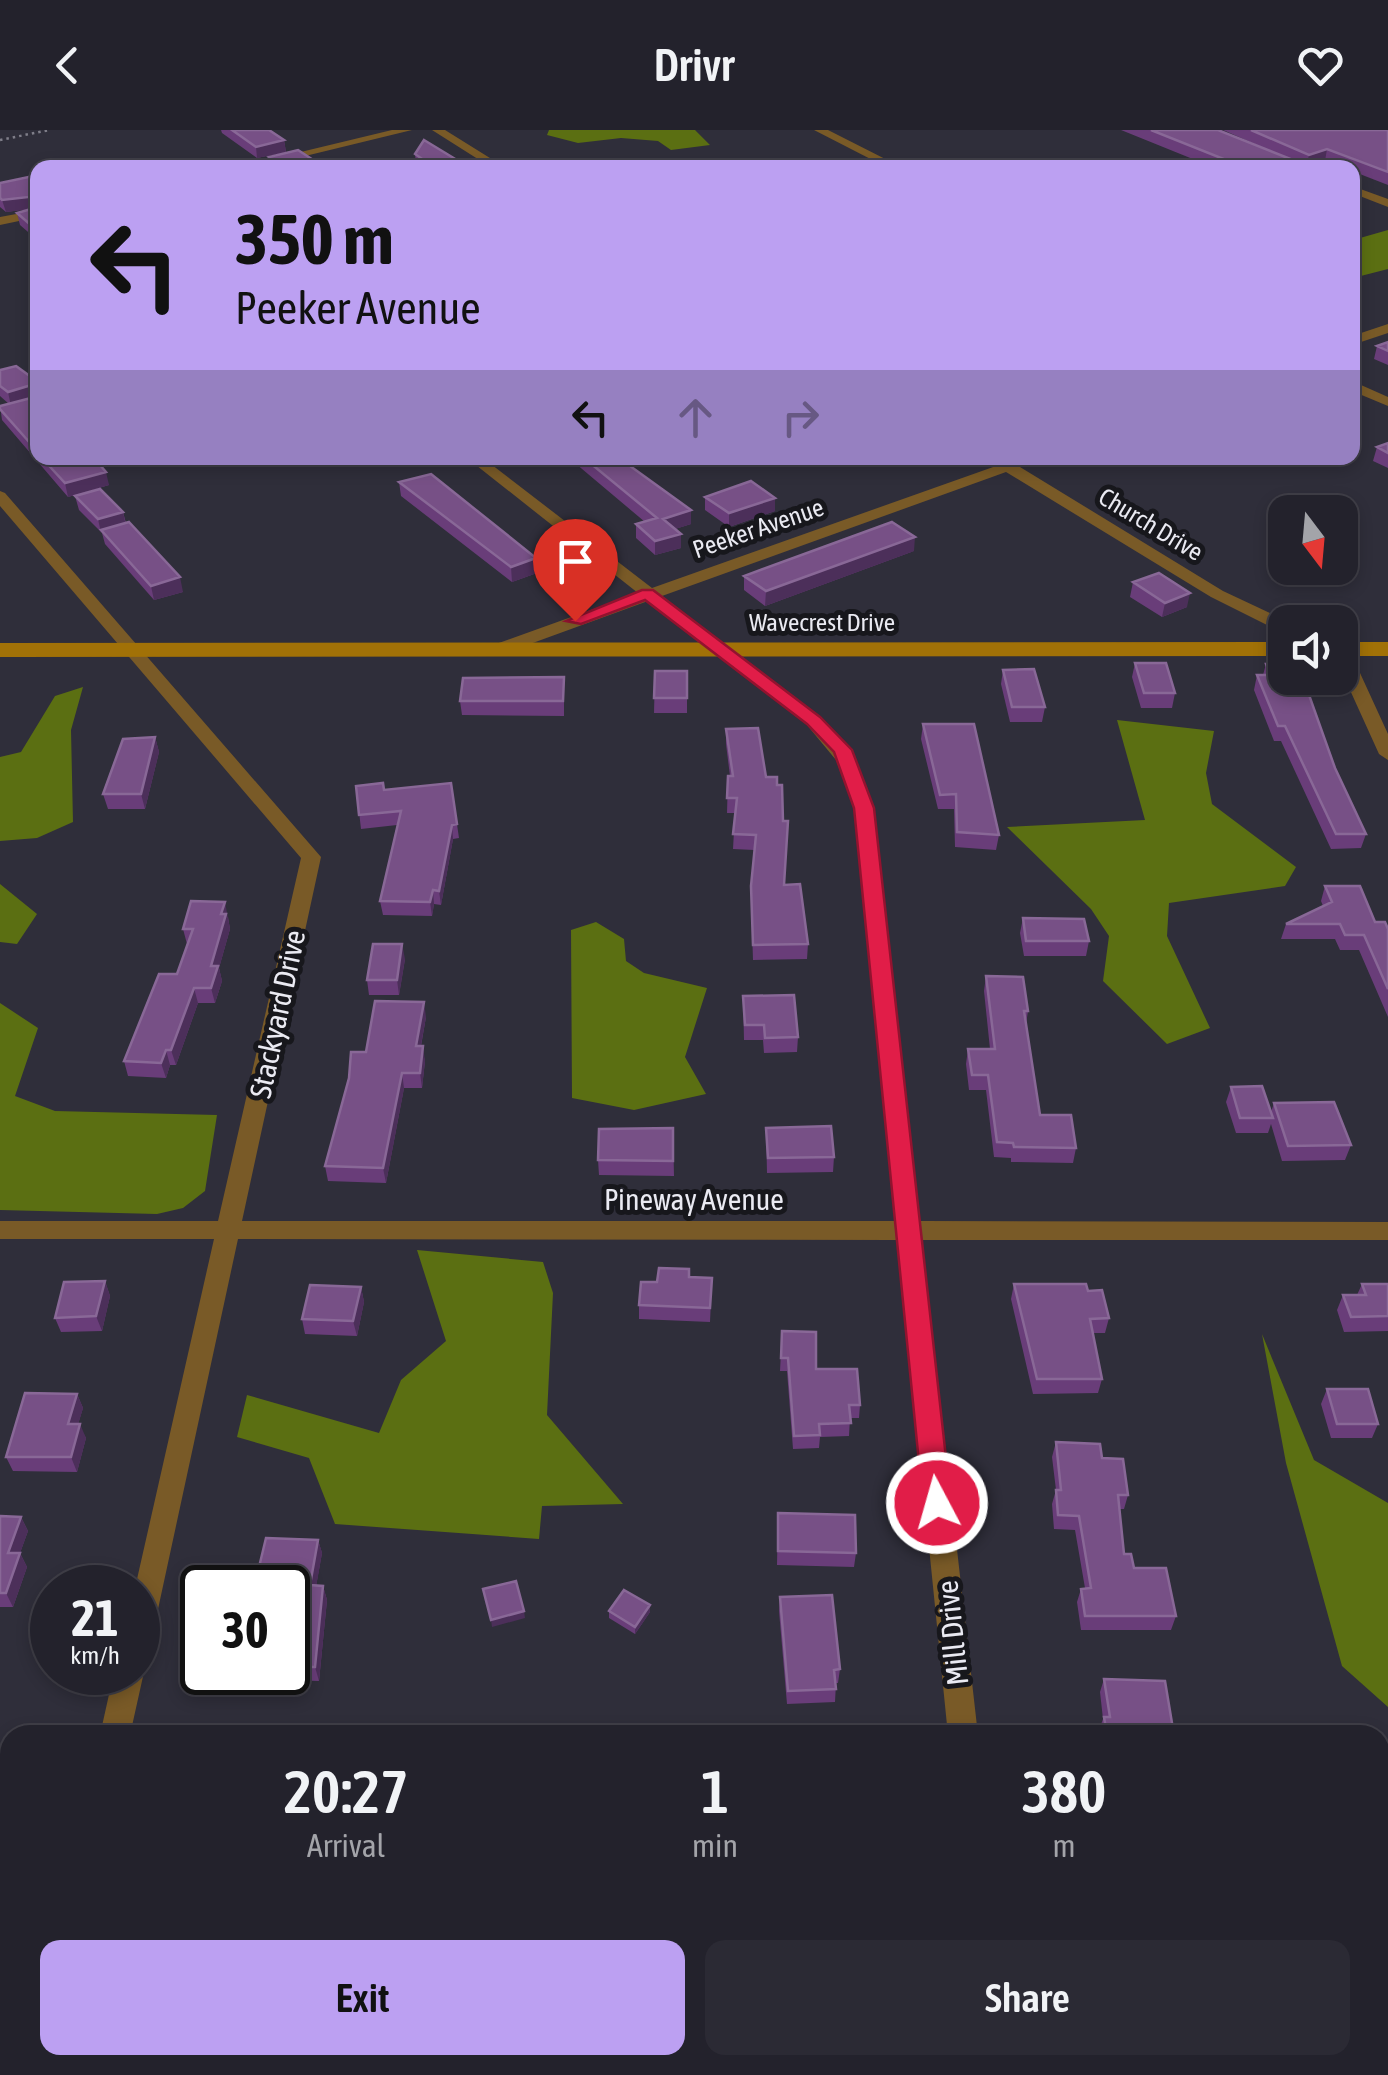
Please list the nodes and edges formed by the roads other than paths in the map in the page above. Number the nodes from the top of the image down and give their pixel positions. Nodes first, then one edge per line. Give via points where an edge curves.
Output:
1 (406, 130) edge
2 (437, 130) edge
3 (820, 130) edge
4 (274, 160) edge
5 (488, 160) edge
6 (882, 160) edge
7 (1360, 192) edge
8 (1388, 204) edge
9 (30, 215) edge
10 (0, 222) edge
11 (1388, 328) edge
12 (1360, 338) edge
13 (1360, 389) edge
14 (1388, 402) edge
15 (483, 465) edge
16 (993, 465) edge
17 (1006, 465) edge
18 (0, 496) edge
19 (648, 594) junction
20 (1268, 619) edge
21 (502, 648) junction
22 (136, 649) junction
23 (721, 649) junction
24 (1268, 649) edge
25 (1358, 649) edge
26 (1388, 649) edge
27 (0, 650) edge
28 (1358, 688) edge
29 (1388, 754) edge
30 (0, 1230) edge
31 (231, 1230) junction
32 (1388, 1231) edge
33 (907, 1232) junction
34 (154, 1565) edge
35 (124, 1695) edge
36 (117, 1725) edge
37 (963, 1725) edge

1 - 4 street
2 - 5 street
3 - 6 street
7 - 8 street
9 - 10 street
11 - 12 street
13 - 14 street
15 - 19 street, Mill Drive
16 - 19 street, Peeker Avenue
17 - 20 street, Church Drive
18 - 22 street, Stackyard Drive
19 - 21 street, Peeker Avenue
19 - 23 street, Mill Drive
21 - 22 street, Wavecrest Drive
21 - 23 street, Wavecrest Drive
22 - 27 street, Wavecrest Drive
22 - 31 street, Stackyard Drive via 311,857
23 - 24 street, Wavecrest Drive
23 - 33 street, Mill Drive via 842,750 864,808
25 - 26 street
28 - 29 street
30 - 31 street, Pineway Avenue
31 - 33 street, Pineway Avenue
31 - 34 street, Stackyard Drive
32 - 33 street, Pineway Avenue
33 - 37 street, Mill Drive
35 - 36 street

